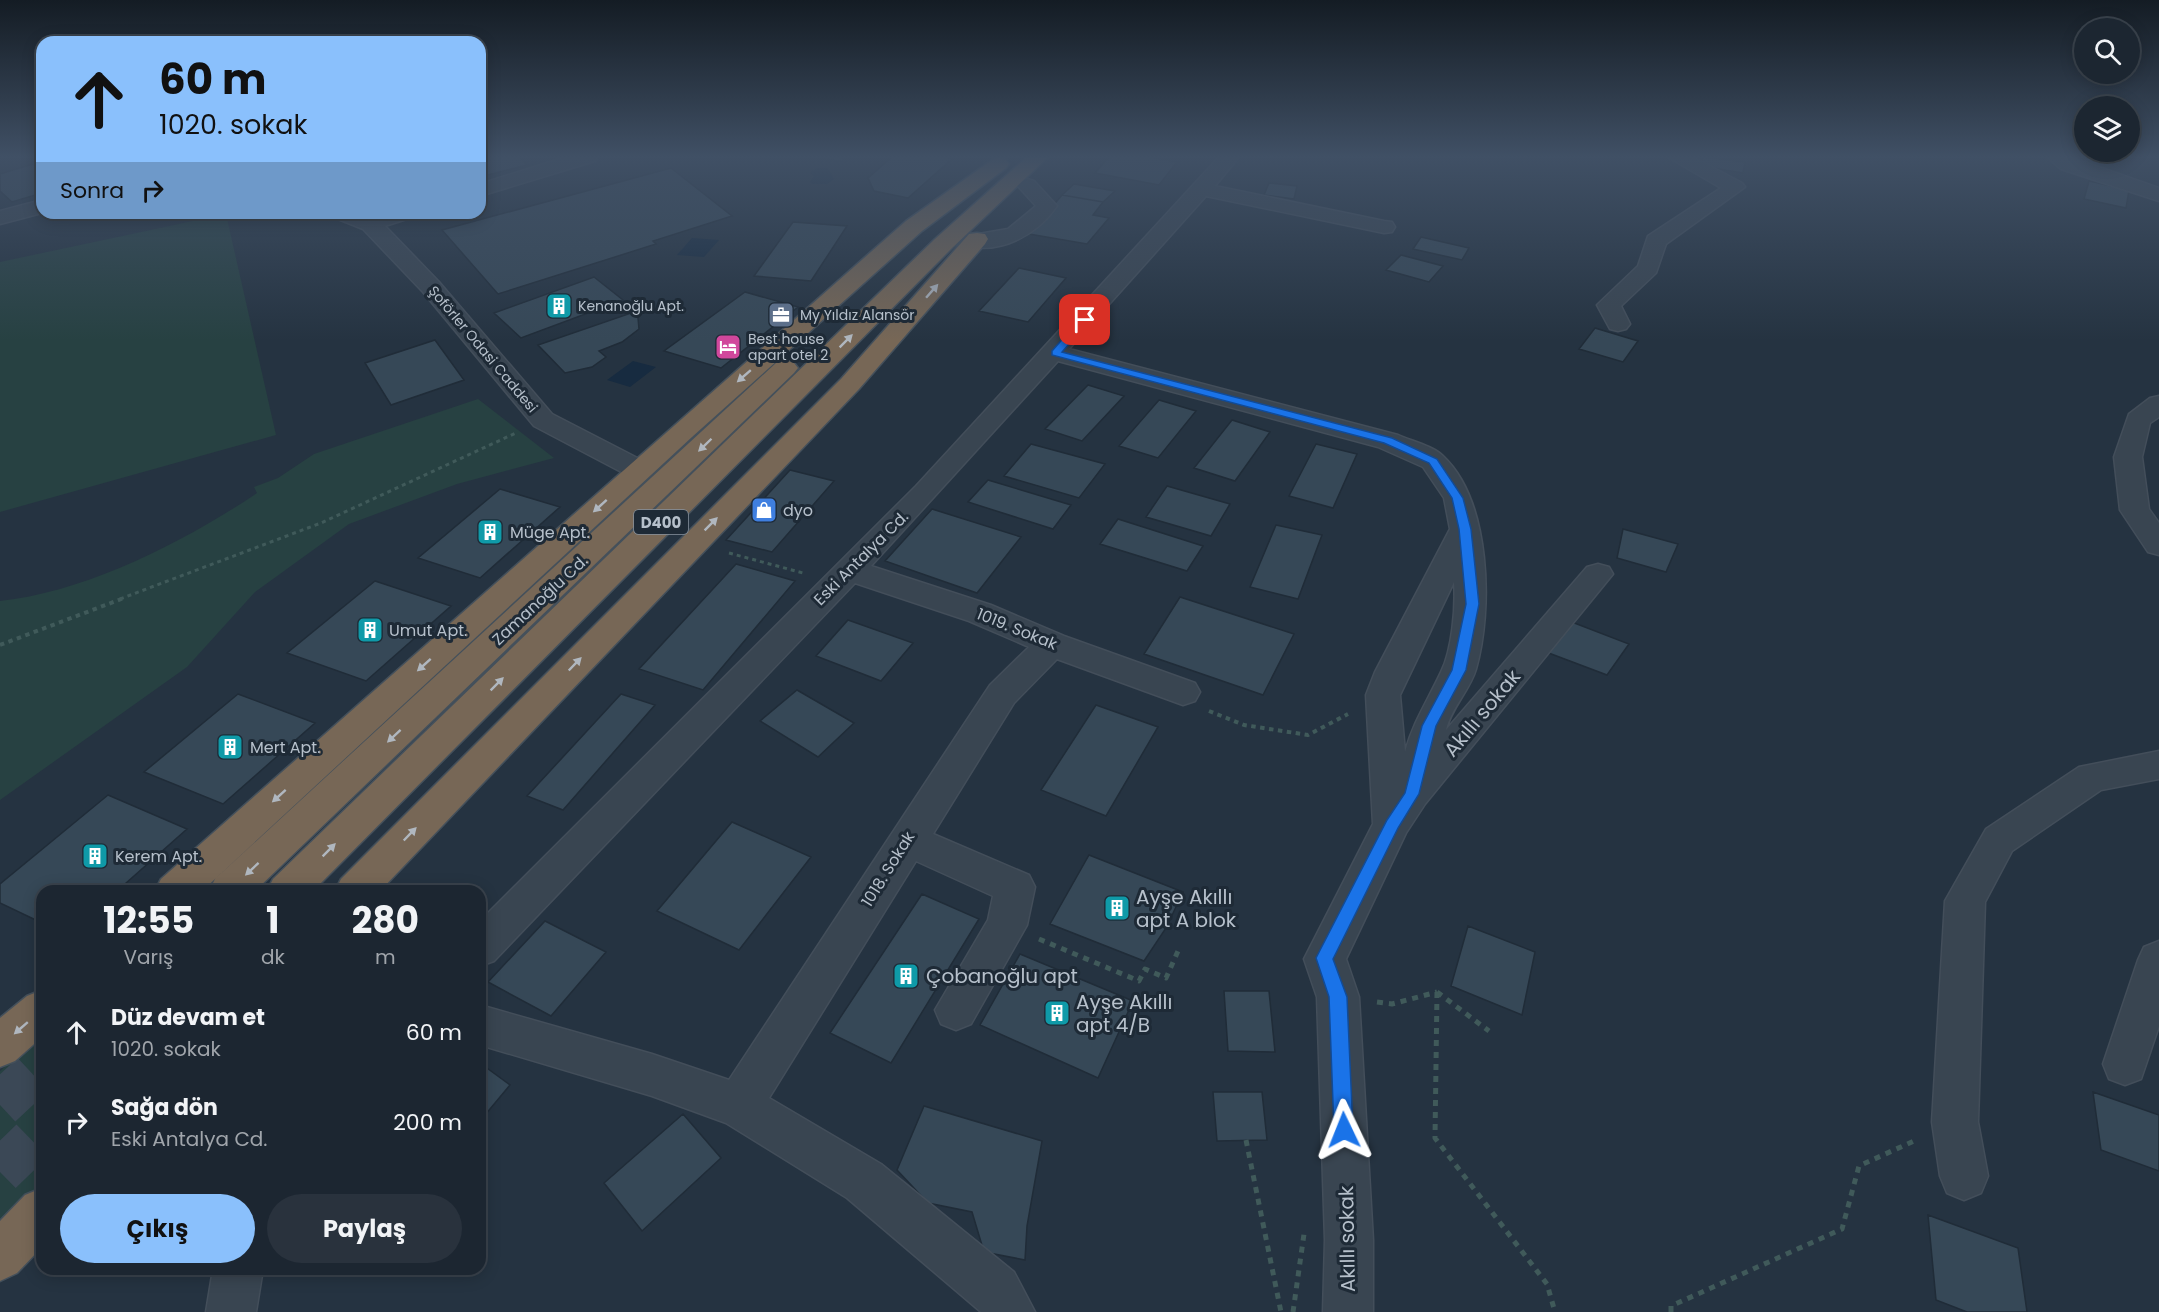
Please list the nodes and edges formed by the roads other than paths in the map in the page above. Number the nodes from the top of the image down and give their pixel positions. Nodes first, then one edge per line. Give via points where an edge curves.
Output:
1 (925, 218) edge
2 (942, 218) edge
3 (973, 218) edge
4 (996, 218) edge
5 (1176, 218) edge
6 (1346, 218) edge
7 (1689, 218) edge
8 (357, 219) edge
9 (387, 219) edge
10 (371, 224) junction
11 (1384, 226) dead end
12 (1618, 324) dead end
13 (1055, 353) junction
14 (2159, 404) edge
15 (639, 470) junction
16 (1465, 529) junction
17 (2159, 545) edge
18 (849, 570) junction
19 (1598, 574) dead end
20 (1052, 644) junction
21 (1183, 692) road end
22 (2159, 765) edge
23 (1402, 809) junction
24 (906, 840) junction
25 (182, 885) edge
26 (234, 885) edge
27 (293, 885) edge
28 (361, 885) edge
29 (486, 942) edge
30 (2159, 960) edge
31 (956, 1010) dead end
32 (36, 1015) edge
33 (486, 1027) edge
34 (0, 1047) edge
35 (2126, 1064) dead end
36 (739, 1105) junction
37 (1964, 1176) dead end
38 (36, 1218) edge
39 (36, 1219) edge
40 (0, 1244) edge
41 (0, 1256) edge
42 (237, 1275) edge
43 (231, 1312) edge
44 (1010, 1312) edge
45 (1348, 1312) edge

1 -> 15 highway
2 -> 26 highway, Zamanoğlu Cd. / D400
27 -> 3 highway, Zamanoğlu Cd. / D400
28 -> 4 highway via 850,384
5 - 13 street, Eski Antalya Cd.
6 - 11 street
7 - 12 street via 1656,241 1648,268 1609,305
8 - 10 street, Şoförler Odasi Caddesi
9 - 10 street
10 - 15 street, Şoförler Odasi Caddesi via 431,287 543,420
13 - 16 street via 1388,441 1433,461 1458,498
13 - 18 street, Eski Antalya Cd.
14 - 17 street via 2138,420 2128,457 2135,510
15 -> 25 highway
16 - 23 street via 1472,604 1459,670 1429,726
16 - 23 street via 1383,695
18 - 20 street, 1019. Sokak via 980,613
18 - 29 street, Eski Antalya Cd.
19 - 23 street, Akıllı sokak
20 - 21 street, 1019. Sokak
20 - 24 street, 1018. Sokak via 1002,694
22 - 37 street via 2092,777 2000,840 1965,901 1955,1122
23 - 45 street, Akıllı sokak via 1325,958 1338,997 1349,1240
24 - 31 street via 1015,887 1006,925
24 - 36 street, 1018. Sokak
30 - 35 street
32 -> 34 highway
33 - 36 street
36 - 44 street via 864,1181 996,1290
38 - 40 highway
39 - 41 highway
42 - 43 street

